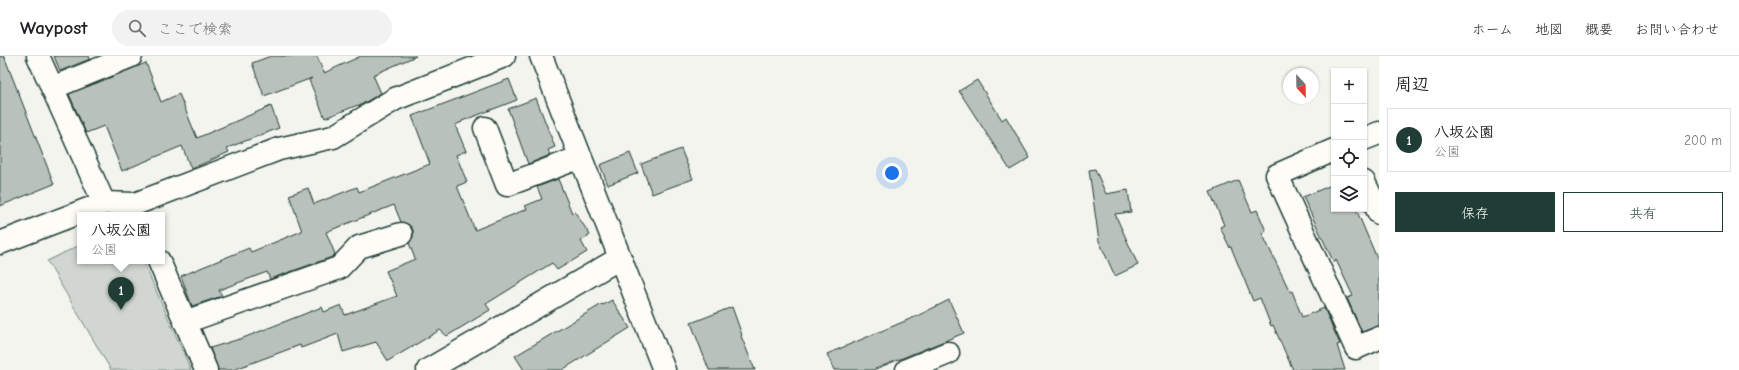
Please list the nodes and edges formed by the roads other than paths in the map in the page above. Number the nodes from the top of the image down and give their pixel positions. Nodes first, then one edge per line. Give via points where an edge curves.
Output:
1 (38, 56) edge
2 (131, 56) edge
3 (504, 56) edge
4 (541, 56) edge
5 (52, 88) junction
6 (485, 128) dead end
7 (1379, 133) edge
8 (1367, 137) edge
9 (1331, 151) edge
10 (580, 157) junction
11 (1367, 188) edge
12 (104, 203) junction
13 (138, 209) edge
14 (81, 212) edge
15 (77, 213) edge
16 (1379, 213) edge
17 (401, 234) dead end
18 (0, 243) edge
19 (620, 258) junction
20 (161, 264) edge
21 (185, 322) junction
22 (1379, 338) edge
23 (948, 353) dead end
24 (206, 370) edge
25 (428, 370) edge
26 (664, 370) edge
27 (908, 370) edge

1 - 5 street
2 - 5 street
3 - 13 street via 396,99 333,137 279,149
4 - 10 street
5 - 12 street
6 - 10 street via 507,185
7 - 8 street
9 - 22 street via 1277,175 1356,348
10 - 19 street
11 - 16 street
12 - 13 street
12 - 14 street
15 - 18 street
17 - 21 street via 359,247 339,268
19 - 25 street
19 - 26 street
20 - 21 street
21 - 24 street
23 - 27 street

